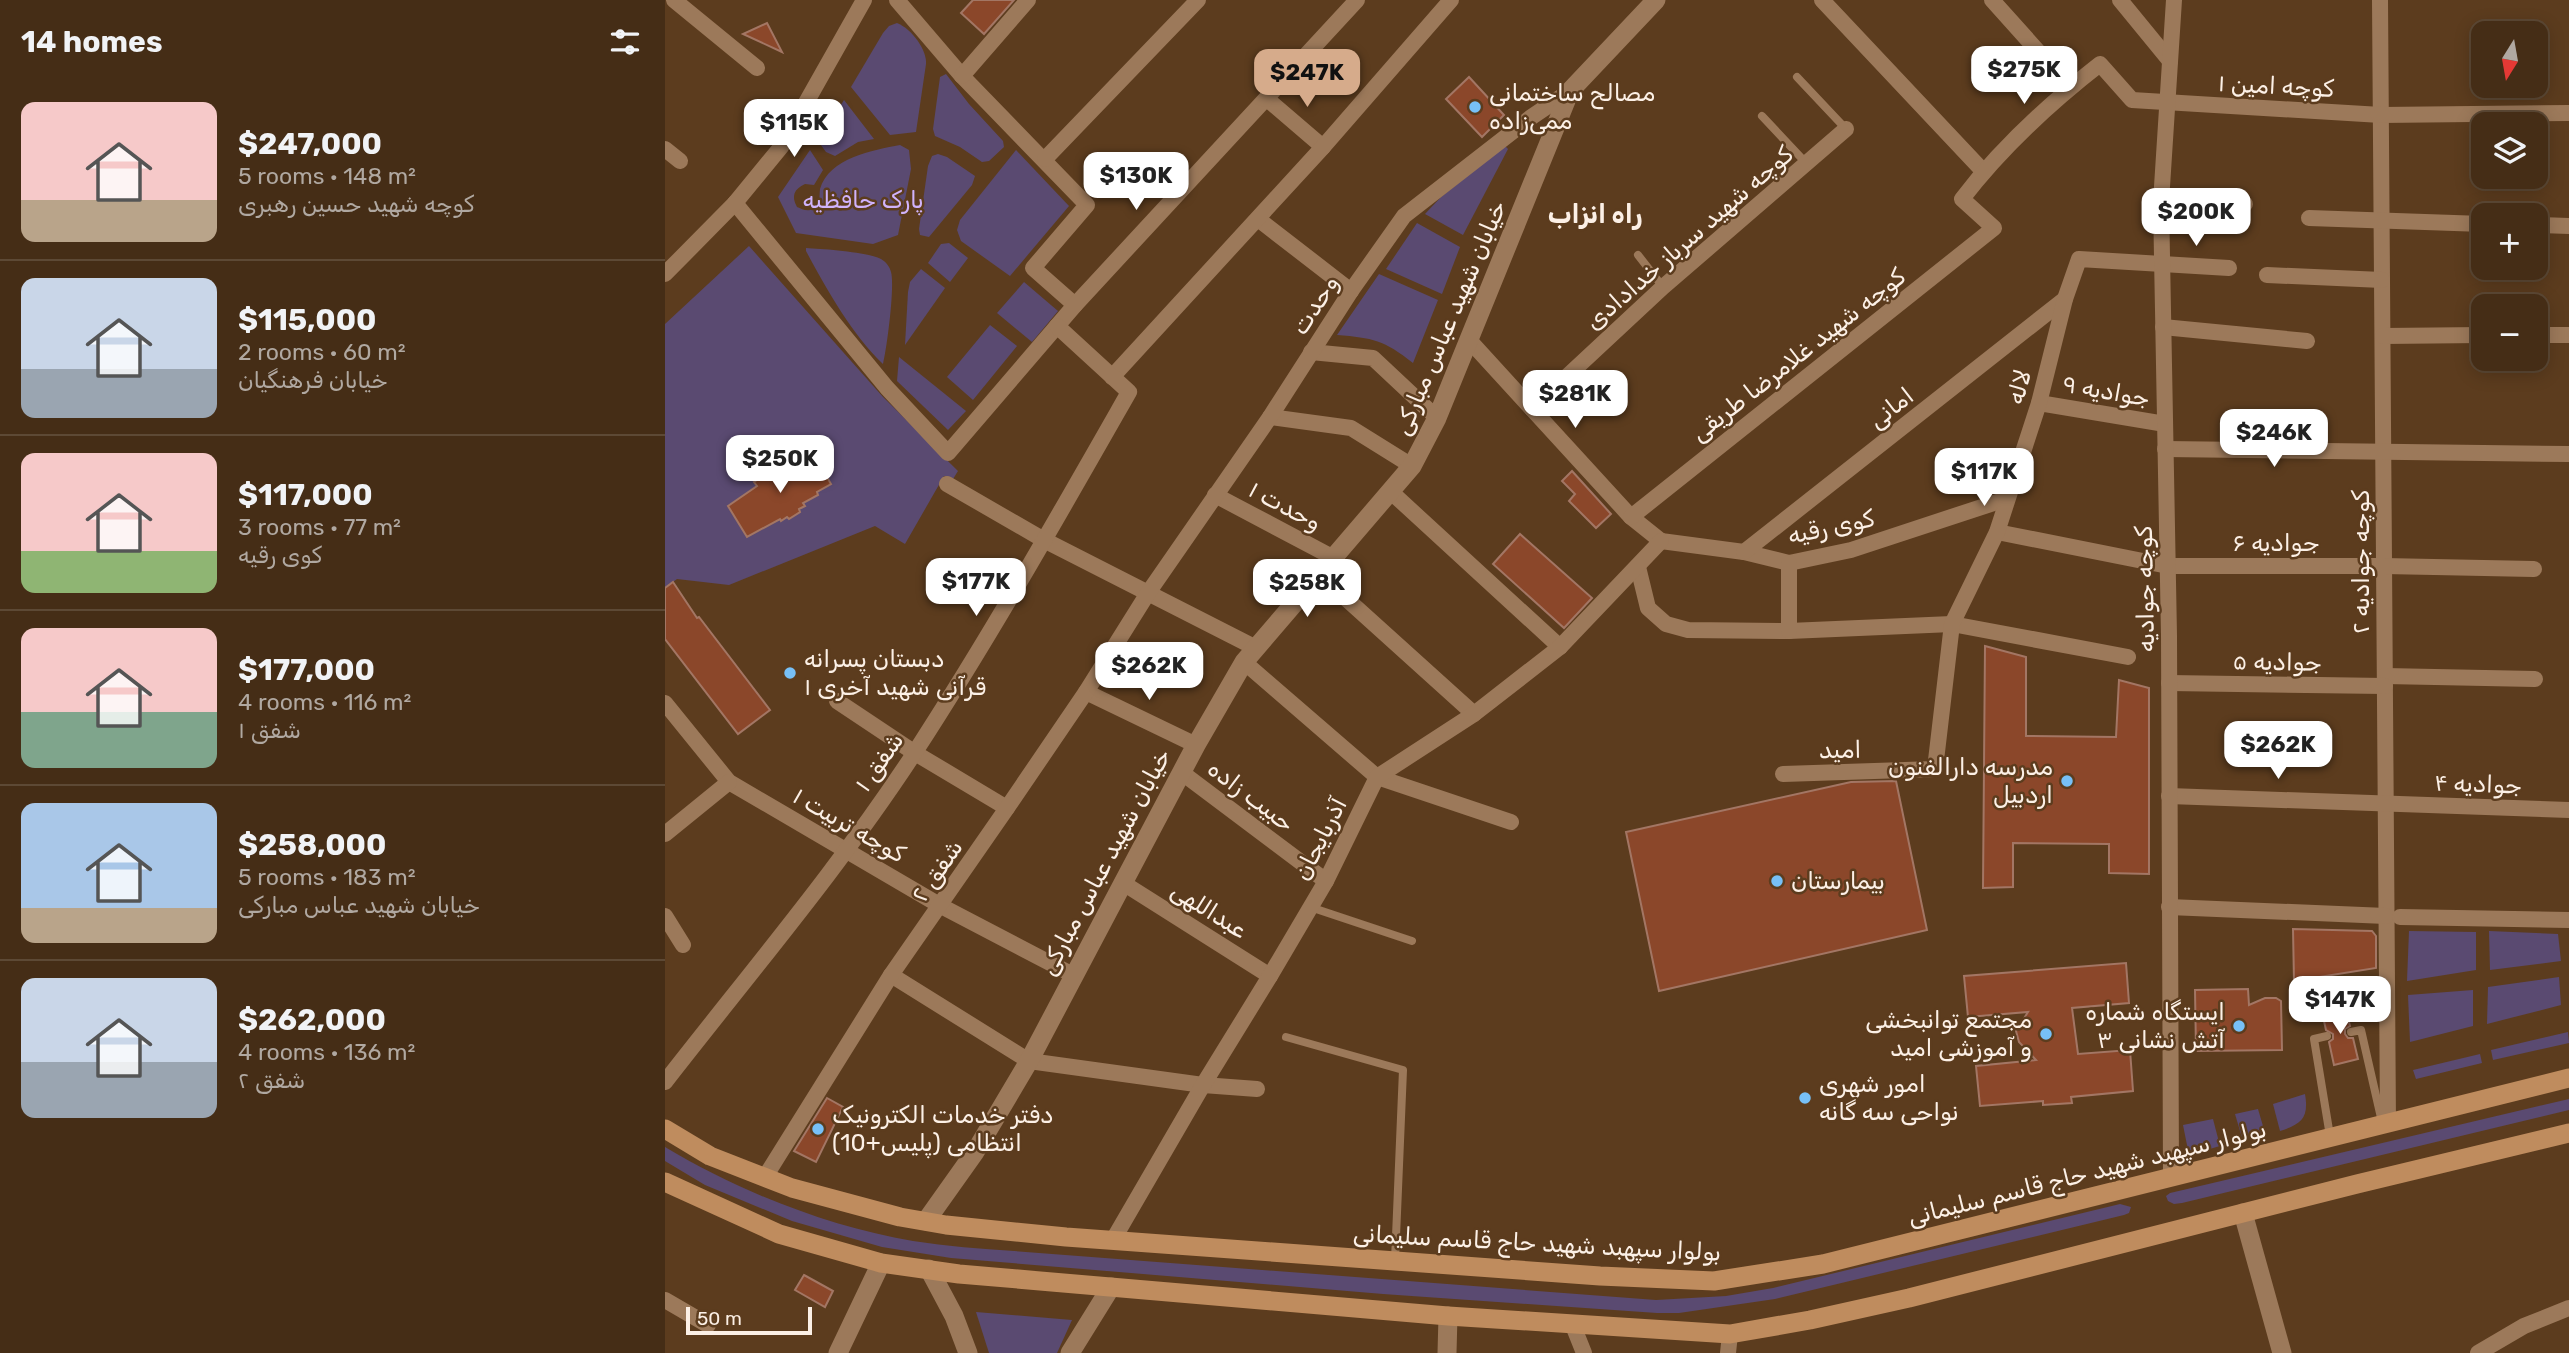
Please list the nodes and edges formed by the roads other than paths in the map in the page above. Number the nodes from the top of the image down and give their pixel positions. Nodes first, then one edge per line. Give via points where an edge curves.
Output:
1 (674, 0) edge
2 (864, 0) edge
3 (897, 0) edge
4 (1028, 0) edge
5 (1198, 0) edge
6 (1357, 0) edge
7 (1451, 0) edge
8 (1656, 0) edge
9 (1822, 0) edge
10 (1992, 0) edge
11 (2120, 0) edge
12 (2174, 0) edge
13 (2380, 0) edge
14 (2170, 61) junction
15 (757, 68) dead end
16 (962, 76) junction
17 (1797, 77) dead end
18 (2070, 87) junction
19 (1570, 90) junction
20 (1267, 99) junction
21 (2167, 102) junction
22 (2569, 113) edge
23 (2381, 115) junction
24 (1762, 116) dead end
25 (1846, 129) joint
26 (1323, 147) junction
27 (665, 149) edge
28 (1045, 159) junction
29 (680, 161) dead end
30 (1807, 164) junction
31 (1983, 171) junction
32 (2161, 202) junction
33 (735, 203) junction
34 (2245, 204) dead end
35 (2309, 218) dead end
36 (1258, 219) junction
37 (2382, 220) junction
38 (2471, 224) edge
39 (2548, 225) edge
40 (2569, 226) edge
41 (1638, 255) dead end
42 (2162, 265) junction
43 (2229, 268) dead end
44 (665, 274) edge
45 (2267, 275) dead end
46 (2382, 280) junction
47 (1663, 288) junction
48 (1351, 291) junction
49 (2065, 299) junction
50 (1075, 305) junction
51 (1057, 326) junction
52 (2163, 327) junction
53 (2471, 335) edge
54 (2548, 335) edge
55 (2569, 335) edge
56 (2382, 336) junction
57 (1469, 341) junction
58 (2307, 341) dead end
59 (1311, 352) junction
60 (1112, 377) junction
61 (2039, 403) junction
62 (1532, 409) junction
63 (1270, 417) junction
64 (1437, 418) junction
65 (2165, 424) junction
66 (2165, 449) junction
67 (2383, 452) junction
68 (2569, 454) edge
69 (1412, 466) junction
70 (947, 484) dead end
71 (1389, 491) junction
72 (1215, 495) junction
73 (2006, 499) junction
74 (1630, 517) junction
75 (1997, 532) junction
76 (1044, 540) junction
77 (1661, 541) junction
78 (1744, 552) junction
79 (1334, 558) junction
80 (1789, 563) junction
81 (2168, 566) junction
82 (2384, 566) junction
83 (1638, 567) junction
84 (2534, 569) dead end
85 (1320, 575) junction
86 (1148, 593) junction
87 (1952, 624) junction
88 (1789, 631) junction
89 (1560, 647) junction
90 (1250, 655) junction
91 (2128, 657) dead end
92 (2535, 679) dead end
93 (2385, 681) junction
94 (2169, 682) junction
95 (1086, 692) junction
96 (837, 701) dead end
97 (665, 704) edge
98 (1474, 714) junction
99 (1196, 745) junction
100 (915, 753) junction
101 (1936, 766) joint
102 (1181, 772) junction
103 (1783, 774) dead end
104 (1377, 778) junction
105 (729, 782) junction
106 (2169, 796) junction
107 (2386, 803) junction
108 (1007, 808) junction
109 (2569, 810) edge
110 (1511, 822) dead end
111 (665, 834) edge
112 (846, 849) junction
113 (1326, 881) junction
114 (1123, 883) junction
115 (941, 906) junction
116 (1310, 907) junction
117 (2169, 907) junction
118 (665, 916) edge
119 (2393, 917) junction
120 (2569, 920) edge
121 (1412, 941) dead end
122 (683, 945) dead end
123 (891, 975) junction
124 (1073, 975) junction
125 (1271, 976) junction
126 (2351, 1032) dead end
127 (2327, 1036) dead end
128 (1286, 1037) dead end
129 (1029, 1061) junction
130 (2569, 1078) edge
131 (665, 1082) edge
132 (1203, 1085) junction
133 (1257, 1088) dead end
134 (2385, 1124) junction
135 (665, 1129) edge
136 (2569, 1133) edge
137 (2330, 1138) junction
138 (765, 1177) junction
139 (2171, 1177) junction
140 (665, 1182) edge
141 (2243, 1213) junction
142 (926, 1221) junction
143 (1113, 1240) junction
144 (1395, 1260) junction
145 (881, 1263) junction
146 (929, 1269) junction
147 (1111, 1287) junction
148 (665, 1300) edge
149 (2569, 1308) edge
150 (1448, 1316) junction
151 (1572, 1323) junction
152 (708, 1325) dead end
153 (1729, 1343) edge
154 (838, 1353) edge
155 (968, 1353) edge
156 (1070, 1353) edge
157 (1447, 1353) edge
158 (1584, 1353) edge
159 (2282, 1353) edge
160 (2478, 1353) edge

1 - 15 street
2 - 33 street via 781,147
3 - 16 street
4 - 16 street
5 - 28 street
6 - 20 street
7 - 26 street
8 - 19 street, خیابان شهید عباس مبارکی
9 - 31 street
10 - 18 street
11 - 14 street
12 - 14 street, کوچه جوادیه
13 - 23 street, کوچه جوادیه ۲
14 - 21 street, کوچه جوادیه
16 - 28 street
17 - 25 lane
18 - 21 street via 2099,64 2131,100
18 - 31 street
19 - 48 street, وحدت via 1404,216
19 - 57 street, خیابان شهید عباس مبارکی
20 - 26 street
20 - 50 street
21 - 23 street, کوچه امین ۱
21 - 32 street, کوچه جوادیه
22 - 23 street, کوچه امین ۱
23 - 37 street, کوچه جوادیه ۲
24 - 30 lane
25 - 30 street, کوچه شهید سرباز خدادادی
26 - 36 street
27 - 29 street
28 - 50 street via 1087,205 1033,268
30 - 47 street, کوچه شهید سرباز خدادادی
31 - 74 street, کوچه شهید غلامرضا طریقی via 1962,199 1994,229
32 - 34 street
32 - 42 street, کوچه جوادیه
33 - 44 street
33 - 51 street via 887,388 948,453
35 - 37 street
36 - 48 street
36 - 60 street
37 - 38 street
37 - 46 street, کوچه جوادیه ۲
39 - 40 street
41 - 47 lane
42 - 43 street
42 - 49 street, لاله via 2079,259
42 - 52 street, کوچه جوادیه
45 - 46 street
46 - 56 street, کوچه جوادیه ۲
47 - 62 street, کوچه شهید سرباز خدادادی
48 - 59 street, وحدت
49 - 61 street, لاله
49 - 78 street, امانی
50 - 51 street
51 - 60 street
52 - 58 street
52 - 65 street, کوچه جوادیه
53 - 56 street
54 - 55 street
56 - 67 street, کوچه جوادیه ۲
57 - 62 street
57 - 64 street, خیابان شهید عباس مبارکی
59 - 63 street, وحدت
59 - 64 street via 1373,358
60 - 76 street, شفق ۱ via 1129,391
61 - 65 street, جوادیه ۹
61 - 73 street, لاله
62 - 74 street
63 - 69 street via 1351,428
63 - 72 street, وحدت
64 - 69 street, خیابان شهید عباس مبارکی
65 - 66 street, کوچه جوادیه
66 - 67 street
66 - 81 street, کوچه جوادیه
67 - 68 street
67 - 82 street, کوچه جوادیه ۲
69 - 71 street, خیابان شهید عباس مبارکی
70 - 76 street
71 - 79 street, خیابان شهید عباس مبارکی
71 - 89 street
72 - 79 street, وحدت ۱
72 - 86 street, وحدت
73 - 75 street, لاله
73 - 80 street, کوی رقیه via 1851,550
74 - 77 street
75 - 81 street, جوادیه ۶
75 - 87 street, لاله
76 - 86 street
76 - 100 street, شفق ۱
77 - 78 street, کوی رقیه
77 - 83 street
78 - 80 street, کوی رقیه
79 - 85 street, خیابان شهید عباس مبارکی
80 - 88 street
81 - 82 street, جوادیه ۶
81 - 94 street, کوچه جوادیه
82 - 84 street, جوادیه ۶
82 - 93 street, کوچه جوادیه ۲
83 - 88 street via 1648,608 1666,624 1688,630
83 - 89 street
85 - 90 street, خیابان شهید عباس مبارکی
85 - 98 street
86 - 90 street
86 - 95 street, شفق ۲
87 - 88 street
87 - 91 street
87 - 101 street, لاله
89 - 98 street
90 - 99 street, خیابان شهید عباس مبارکی
90 - 104 street
92 - 93 street, جوادیه ۵
93 - 94 street, جوادیه ۵
93 - 107 street, کوچه جوادیه ۲
94 - 106 street, کوچه جوادیه
95 - 99 street
95 - 108 street, شفق ۲
96 - 100 street
97 - 105 street, کوچه تربیت ۱
98 - 104 street
99 - 102 street, خیابان شهید عباس مبارکی
100 - 108 street
100 - 112 street, شفق ۱
101 - 103 street, امید via 1932,771
102 - 113 street, حبیب زاده
102 - 114 street, خیابان شهید عباس مبارکی
104 - 110 street
104 - 113 street, آذربایجان
105 - 111 street
105 - 112 street, کوچه تربیت ۱
106 - 107 street, جوادیه ۴
106 - 117 street, کوچه جوادیه
107 - 109 street, جوادیه ۴
107 - 119 street, کوچه جوادیه ۲
108 - 115 street, شفق ۲
112 - 115 street, کوچه تربیت ۱
112 - 131 street, شفق ۱
113 - 116 street, آذربایجان
114 - 124 street, خیابان شهید عباس مبارکی
114 - 125 street, عبداللهی
115 - 123 street, شفق ۲
115 - 124 street, کوچه تربیت ۱
116 - 121 lane
116 - 125 street, آذربایجان
117 - 119 street
117 - 139 street, کوچه جوادیه
118 - 122 street
119 - 120 street
119 - 134 street, کوچه جوادیه ۲
123 - 129 street
123 - 138 street, شفق ۲
124 - 129 street, خیابان شهید عباس مبارکی
125 - 132 street, آذربایجان
126 - 134 lane via 2361,1030
127 - 137 lane via 2314,1039
128 - 144 lane via 1403,1070
129 - 132 street
129 - 142 street, خیابان شهید عباس مبارکی via 975,1152
130 - 134 main road, بولوار سپهبد شهید حاج قاسم سلیمانی
132 - 133 street
132 - 143 street, آذربایجان
134 - 137 main road, بولوار سپهبد شهید حاج قاسم سلیمانی
135 - 138 main road, بولوار سپهبد شهید حاج قاسم سلیمانی via 710,1156
136 - 141 main road
137 - 139 main road, بولوار سپهبد شهید حاج قاسم سلیمانی
138 - 142 main road, بولوار سپهبد شهید حاج قاسم سلیمانی
139 - 144 main road, بولوار سپهبد شهید حاج قاسم سلیمانی via 1823,1264 1714,1281
140 - 145 main road via 779,1234
141 - 153 main road
141 - 159 street
142 - 143 main road, بولوار سپهبد شهید حاج قاسم سلیمانی
143 - 144 main road, بولوار سپهبد شهید حاج قاسم سلیمانی
145 - 146 main road
145 - 154 street
146 - 147 main road
146 - 155 street
147 - 150 main road
147 - 156 street
148 - 152 street
149 - 160 street via 2524,1326
150 - 151 main road
150 - 157 street
151 - 153 main road
151 - 158 street

